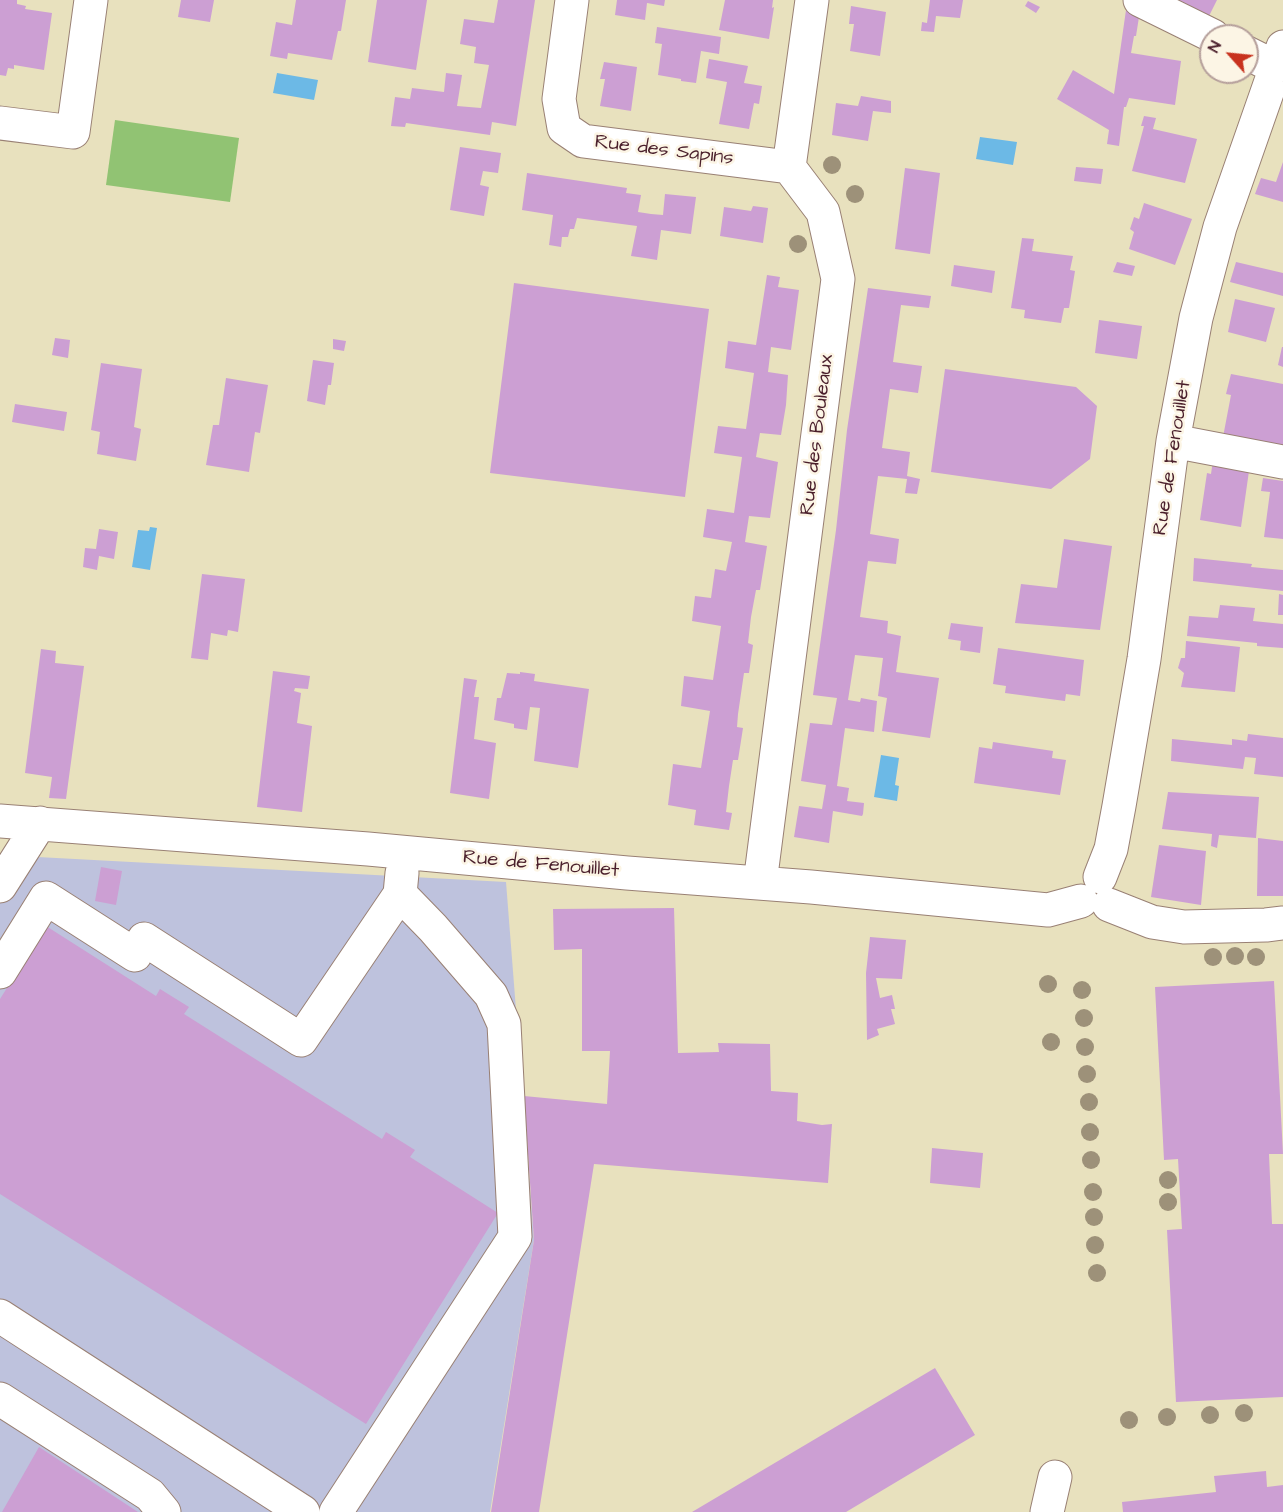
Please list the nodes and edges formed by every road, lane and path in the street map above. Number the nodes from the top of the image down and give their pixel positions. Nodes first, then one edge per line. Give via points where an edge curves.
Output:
1 (91, 0) edge
2 (572, 0) edge
3 (812, 0) edge
4 (1140, 0) edge
5 (1199, 29) edge
6 (1268, 56) edge
7 (0, 123) edge
8 (789, 167) junction
9 (1173, 441) junction
10 (1283, 462) edge
11 (0, 821) edge
12 (40, 823) junction
13 (404, 852) junction
14 (760, 884) junction
15 (0, 886) edge
16 (400, 894) junction
17 (1096, 894) junction
18 (1283, 923) edge
19 (0, 972) edge
20 (0, 1316) edge
21 (0, 1399) edge
22 (1055, 1477) dead end
23 (164, 1512) edge
24 (303, 1512) edge
25 (336, 1512) edge
26 (1047, 1512) edge

1 - 7 street via 73,132
2 - 8 street, Rue des Sapins via 559,99 564,128 583,141
3 - 8 street
4 - 5 street
6 - 9 street, Rue de Fenouillet via 1196,318
8 - 14 street, Rue des Bouleaux via 823,212 838,279
9 - 10 street
9 - 17 street, Rue de Fenouillet via 1144,659 1111,849
11 - 12 street, Rue de Fenouillet
12 - 13 street, Rue de Fenouillet
12 - 15 street
13 - 14 street, Rue de Fenouillet
13 - 16 street
14 - 17 street, Rue de Fenouillet via 1048,910
16 - 19 street via 301,1040 144,939 135,955 46,898
16 - 25 street via 491,994 504,1024 515,1237
17 - 18 street via 1152,922 1184,927
20 - 24 street
21 - 23 street via 150,1495
22 - 26 street

